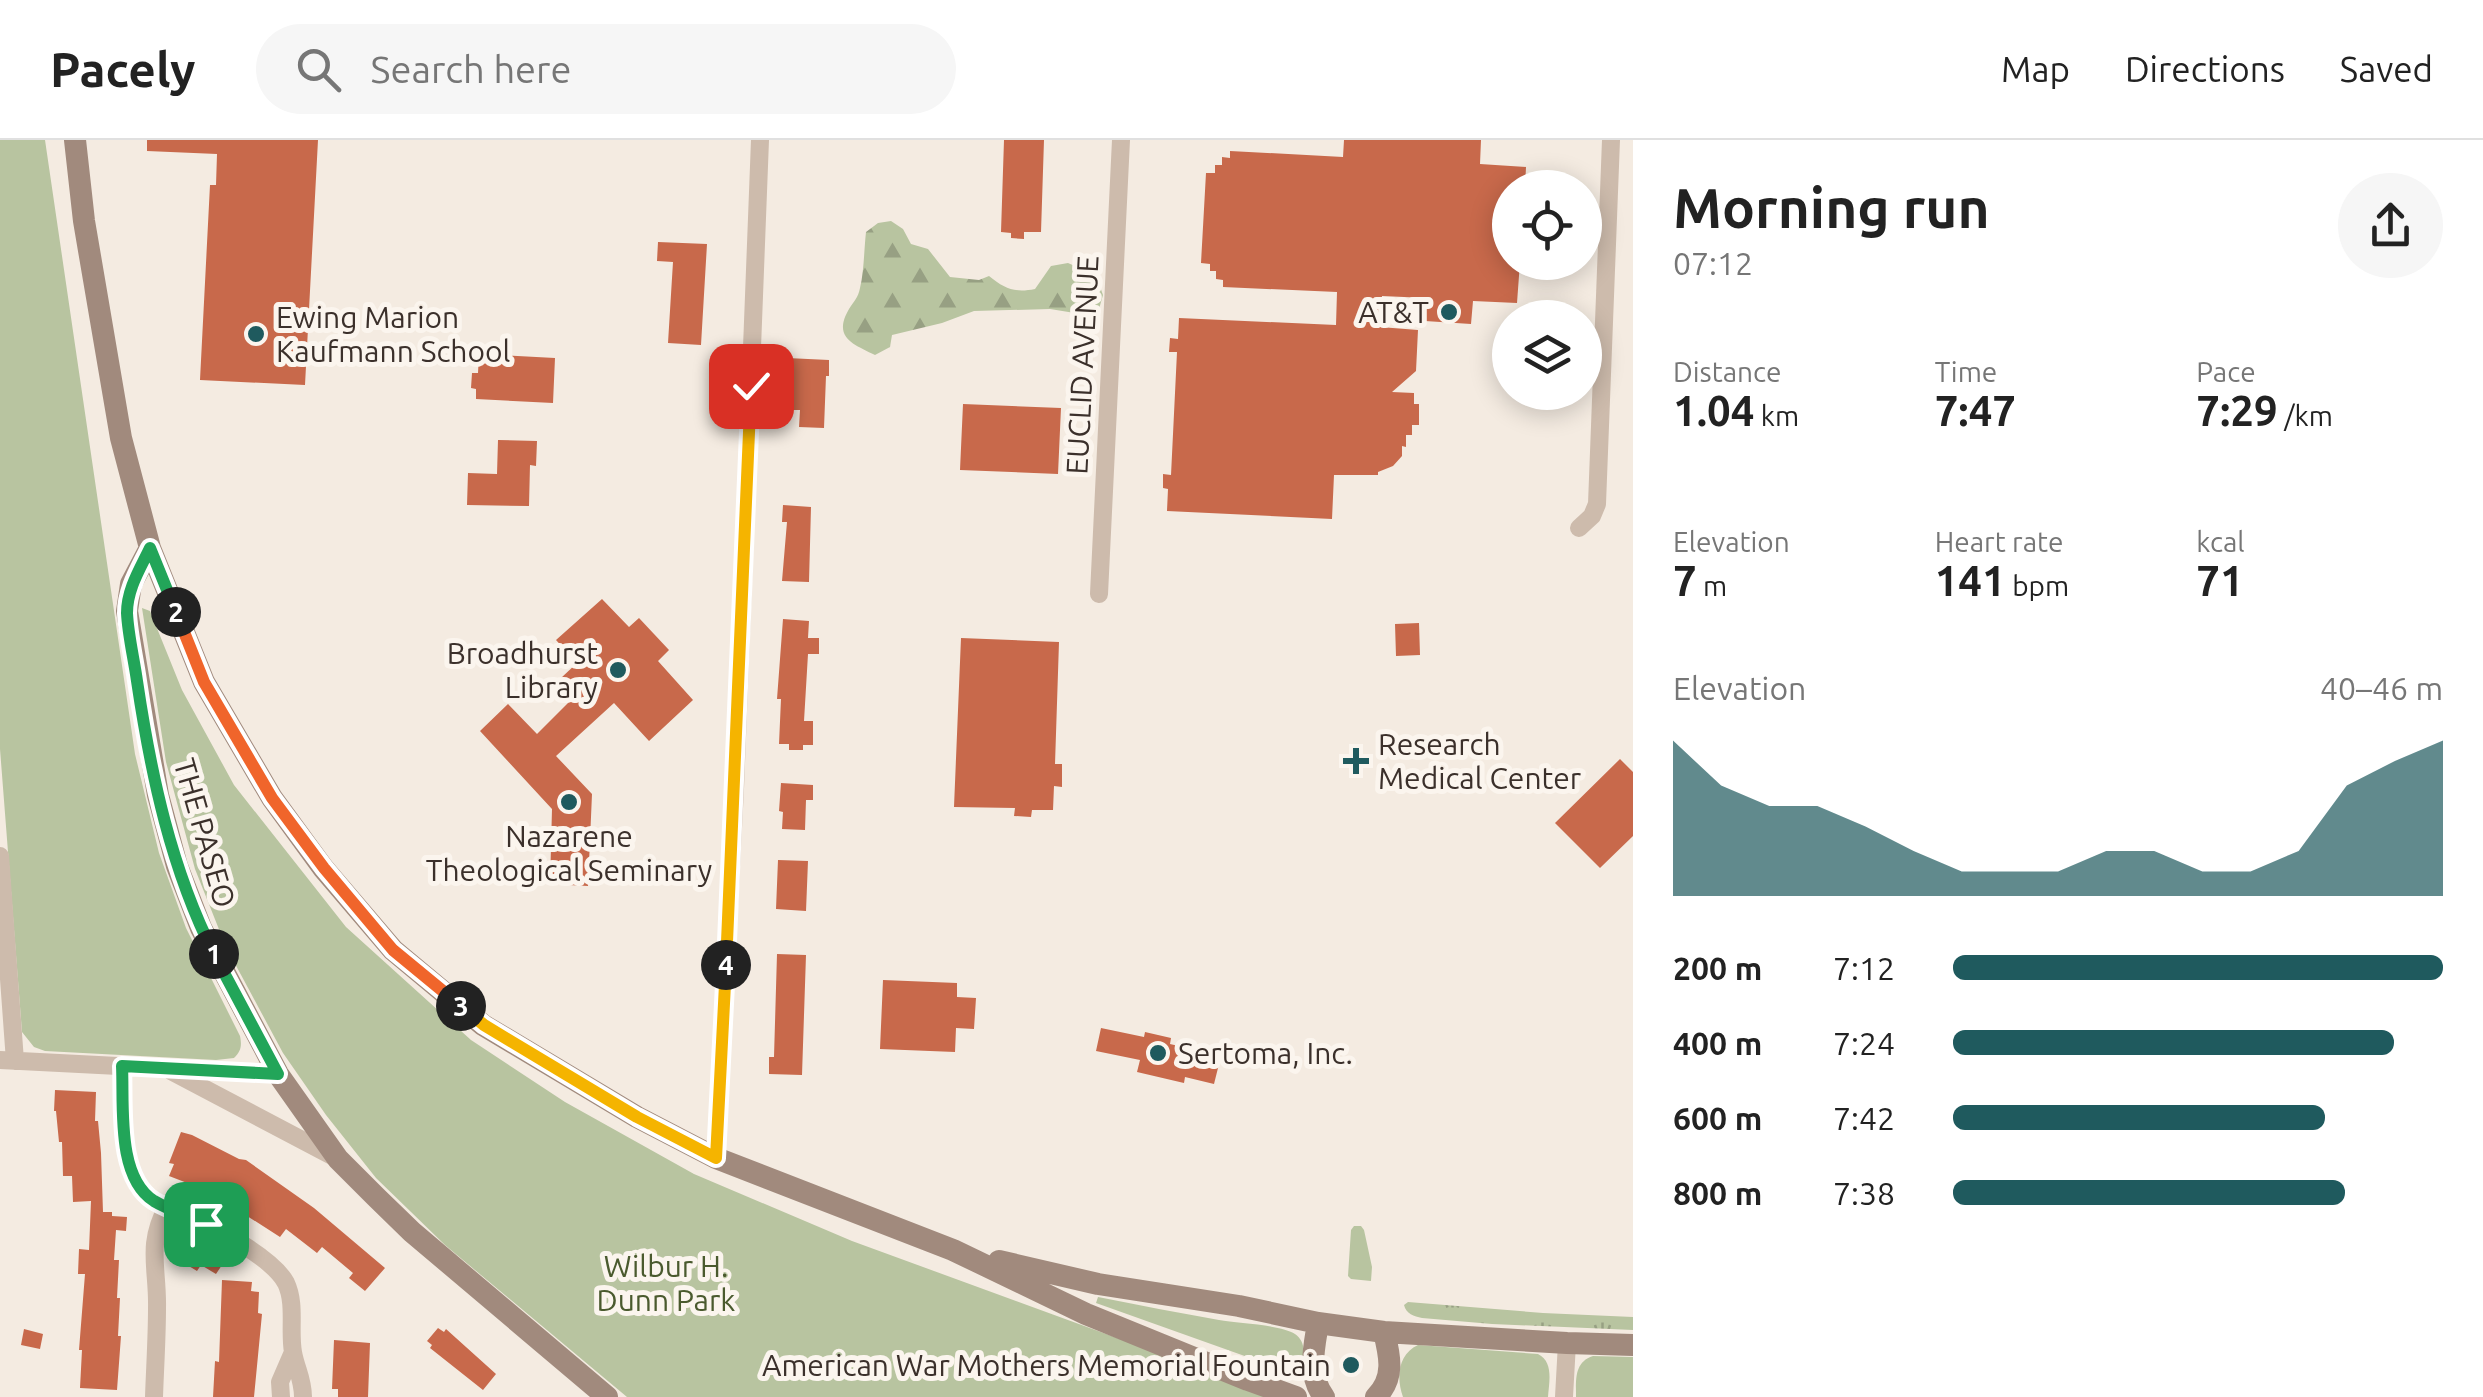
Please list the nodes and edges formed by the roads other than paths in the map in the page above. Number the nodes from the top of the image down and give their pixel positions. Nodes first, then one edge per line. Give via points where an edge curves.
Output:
1 (74, 140) edge
2 (760, 140) edge
3 (1121, 140) edge
4 (1611, 140) edge
5 (1579, 528) dead end
6 (150, 548) junction
7 (1098, 594) dead end
8 (0, 856) edge
9 (8, 1061) edge
10 (122, 1066) junction
11 (166, 1068) junction
12 (278, 1074) junction
13 (716, 1158) junction
14 (338, 1159) junction
15 (167, 1206) junction
16 (953, 1250) junction
17 (1318, 1323) junction
18 (1384, 1332) junction
19 (1567, 1343) junction
20 (1633, 1345) edge
21 (293, 1352) junction
22 (581, 1386) edge
23 (154, 1397) edge
24 (281, 1397) edge
25 (303, 1397) edge
26 (607, 1397) edge
27 (1296, 1397) edge
28 (1324, 1397) edge
29 (1376, 1397) edge
30 (1564, 1397) edge

1 - 6 main road via 121,438
2 - 13 street
3 - 7 street, EUCLID AVENUE
4 - 5 street via 1597,504
6 - 12 main road, THE PASEO via 131,584 127,611 158,795 201,928
6 - 13 main road via 204,682 272,798 393,950 484,1025
8 - 9 street
9 - 10 street
10 - 11 street
10 - 15 street via 126,1159 139,1188
11 - 12 street
11 - 14 street
12 - 14 main road, THE PASEO
13 - 16 main road
14 - 22 main road, THE PASEO
15 - 21 street via 271,1266 286,1283
15 - 23 street via 153,1248
16 - 17 main road
16 - 27 main road via 1086,1314
17 - 18 main road
17 - 28 main road via 1313,1372
18 - 19 main road
18 - 29 main road via 1391,1366
19 - 20 main road
19 - 30 street
21 - 24 street
21 - 25 street
22 - 26 main road, THE PASEO

